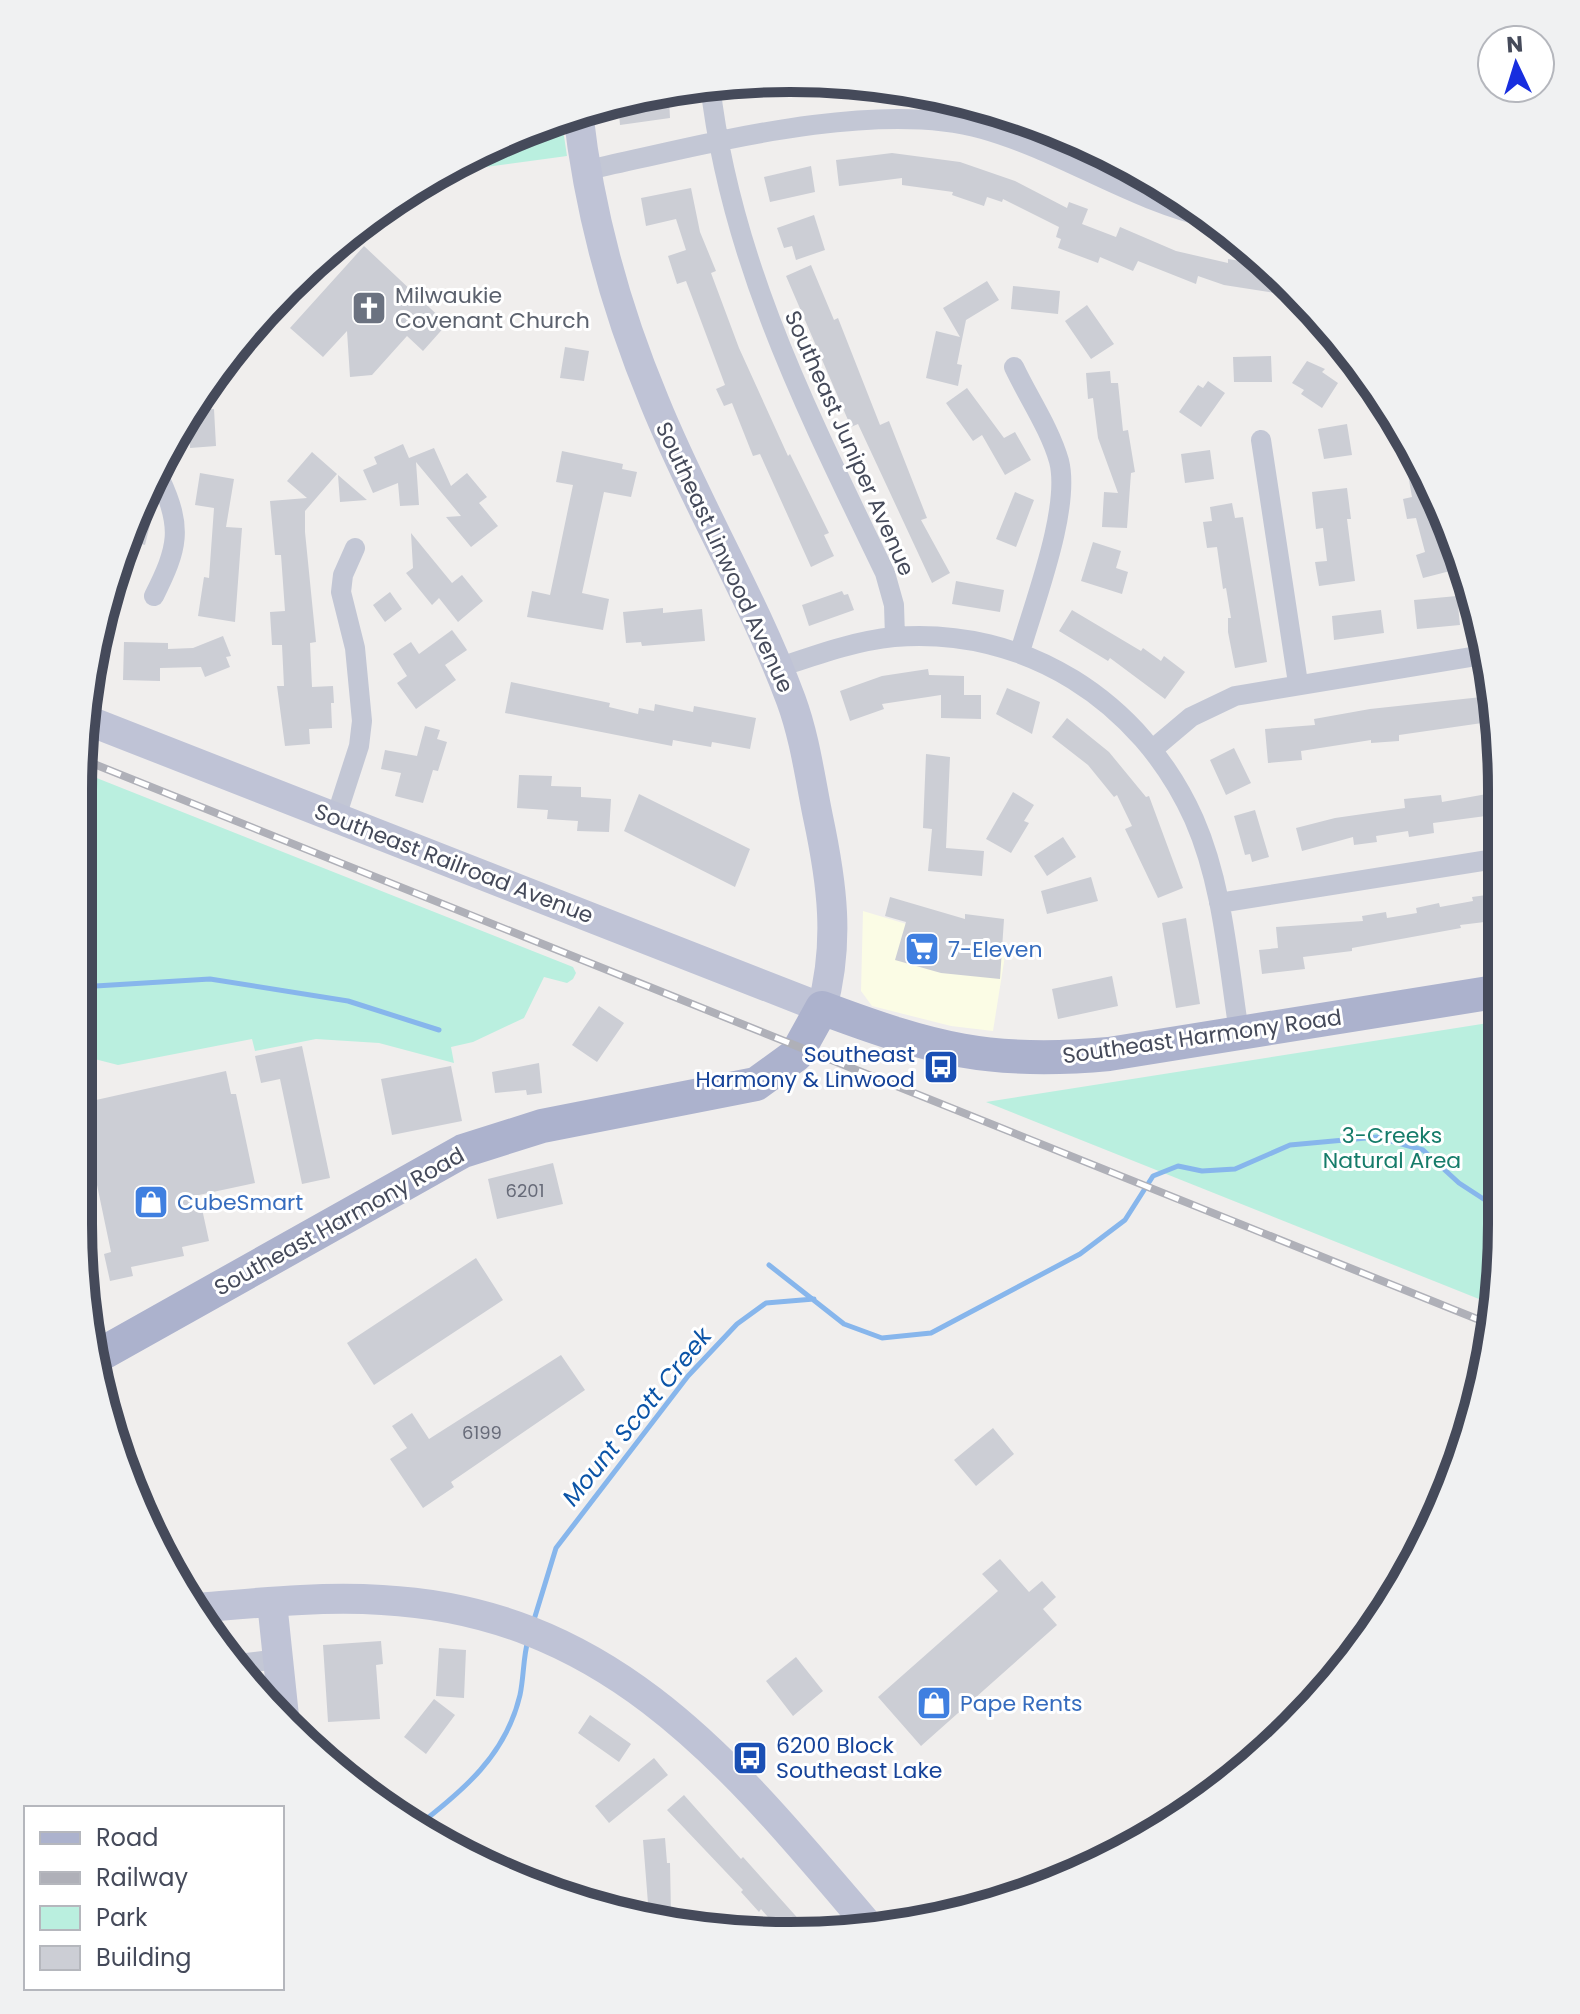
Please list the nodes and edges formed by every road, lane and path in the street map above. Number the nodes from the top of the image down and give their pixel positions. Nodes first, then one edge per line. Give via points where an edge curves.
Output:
1 (712, 97) edge
2 (580, 125) edge
3 (718, 142) junction
4 (588, 170) junction
5 (1171, 206) edge
6 (1014, 367) dead end
7 (1261, 440) dead end
8 (162, 484) edge
9 (355, 548) dead end
10 (154, 596) dead end
11 (895, 637) junction
12 (1020, 652) junction
13 (1475, 656) edge
14 (777, 668) junction
15 (1298, 683) junction
16 (95, 723) edge
17 (1153, 749) junction
18 (336, 817) junction
19 (1488, 860) edge
20 (1219, 903) junction
21 (1488, 993) edge
22 (822, 1008) junction
23 (1239, 1032) junction
24 (104, 1353) edge
25 (272, 1602) junction
26 (207, 1607) edge
27 (279, 1659) junction
28 (247, 1663) edge
29 (283, 1704) edge
30 (862, 1918) edge

1 - 3 street, Southeast Juniper Avenue
2 - 4 street, Southeast Linwood Avenue
3 - 4 street
3 - 5 street via 879,119 927,120 979,128 1056,156 1126,192
3 - 11 street, Southeast Juniper Avenue via 751,274 796,388 885,573
4 - 14 street, Southeast Linwood Avenue via 613,282 645,378
6 - 12 street via 1058,458 1063,481 1060,511
7 - 15 street
8 - 10 street via 177,539
9 - 18 street via 341,592 355,648 362,721
11 - 12 street via 960,638
11 - 14 street via 840,647
12 - 17 street via 1061,669 1090,690
13 - 15 street
14 - 22 street, Southeast Linwood Avenue via 800,728 831,883 834,945
15 - 17 street via 1211,704
16 - 18 street, Southeast Railroad Avenue
17 - 20 street via 1195,821
18 - 22 street, Southeast Railroad Avenue
19 - 20 street
20 - 23 street
21 - 23 main road, Southeast Harmony Road
22 - 23 main road, Southeast Harmony Road via 940,1049 1000,1058 1109,1054
22 - 24 main road, Southeast Harmony Road via 796,1055 756,1084 542,1126 463,1151
25 - 26 street
25 - 27 street
25 - 30 street via 381,1600 443,1607 502,1622 583,1656 648,1695 691,1729 751,1789
27 - 28 street
27 - 29 street

